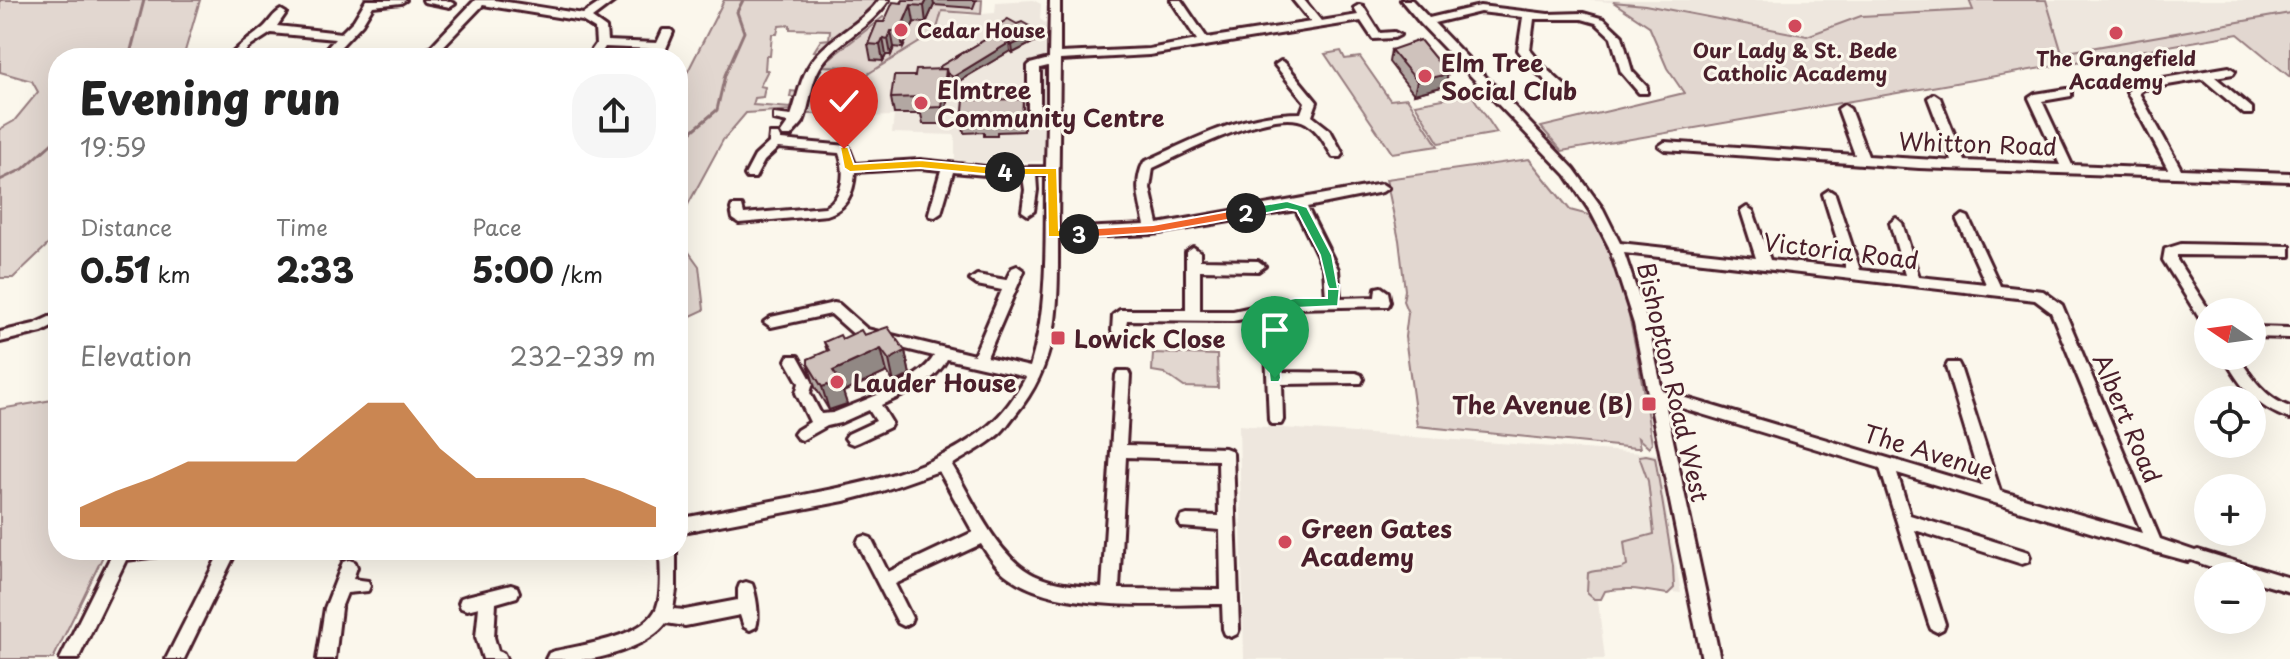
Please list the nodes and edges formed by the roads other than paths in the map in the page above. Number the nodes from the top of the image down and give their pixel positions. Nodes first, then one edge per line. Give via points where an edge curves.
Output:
1 (401, 0) edge
2 (433, 0) edge
3 (481, 0) edge
4 (611, 0) edge
5 (884, 0) edge
6 (1055, 0) edge
7 (1176, 0) edge
8 (1298, 0) edge
9 (1406, 0) edge
10 (371, 2) edge
11 (450, 4) dead end
12 (281, 13) dead end
13 (1529, 15) junction
14 (585, 18) junction
15 (1425, 22) junction
16 (1319, 25) junction
17 (269, 29) junction
18 (667, 32) dead end
19 (1394, 35) dead end
20 (345, 37) junction
21 (1204, 42) junction
22 (602, 44) junction
23 (242, 48) edge
24 (334, 48) edge
25 (435, 48) edge
26 (599, 48) edge
27 (630, 48) edge
28 (660, 48) edge
29 (1054, 59) junction
30 (2229, 71) dead end
31 (2206, 75) junction
32 (1274, 80) dead end
33 (1643, 90) dead end
34 (2067, 93) dead end
35 (1569, 96) dead end
36 (1934, 98) dead end
37 (1844, 109) dead end
38 (2248, 111) dead end
39 (778, 117) dead end
40 (1306, 117) junction
41 (797, 121) junction
42 (779, 138) junction
43 (1330, 140) junction
44 (1315, 141) dead end
45 (1665, 146) dead end
46 (1337, 154) dead end
47 (1863, 160) junction
48 (1960, 165) junction
49 (948, 167) junction
50 (850, 168) junction
51 (2068, 169) junction
52 (1053, 171) junction
53 (1029, 172) junction
54 (2176, 172) junction
55 (751, 175) dead end
56 (2290, 177) edge
57 (1382, 188) dead end
58 (1829, 194) dead end
59 (941, 204) dead end
60 (1298, 206) junction
61 (1028, 211) dead end
62 (1747, 211) dead end
63 (737, 220) dead end
64 (1963, 220) dead end
65 (1896, 223) dead end
66 (1153, 229) junction
67 (1052, 234) junction
68 (1616, 247) junction
69 (2290, 251) edge
70 (1765, 264) junction
71 (1258, 266) dead end
72 (1017, 271) dead end
73 (1855, 274) junction
74 (977, 280) dead end
75 (1914, 281) junction
76 (1010, 286) junction
77 (1996, 291) junction
78 (1381, 292) dead end
79 (2194, 298) edge
80 (1333, 303) junction
81 (1267, 309) junction
82 (2057, 309) joint
83 (1193, 316) junction
84 (771, 322) dead end
85 (48, 323) edge
86 (1119, 331) dead end
87 (2266, 332) edge
88 (2290, 333) edge
89 (0, 337) edge
90 (943, 354) junction
91 (793, 360) dead end
92 (978, 362) junction
93 (1953, 367) dead end
94 (2239, 370) edge
95 (1035, 374) junction
96 (1123, 375) dead end
97 (1275, 378) junction
98 (1356, 379) dead end
99 (1657, 395) junction
100 (872, 403) junction
101 (2290, 413) edge
102 (1276, 420) dead end
103 (824, 421) junction
104 (802, 434) dead end
105 (853, 438) dead end
106 (1118, 451) junction
107 (943, 463) junction
108 (1886, 463) junction
109 (1993, 495) junction
110 (1905, 520) junction
111 (1187, 522) dead end
112 (1227, 523) junction
113 (688, 524) edge
114 (985, 534) junction
115 (865, 543) dead end
116 (2155, 545) junction
117 (2022, 557) dead end
118 (118, 560) edge
119 (224, 560) edge
120 (668, 560) edge
121 (349, 567) dead end
122 (885, 581) junction
123 (2290, 585) edge
124 (342, 586) junction
125 (362, 586) dead end
126 (511, 592) dead end
127 (1110, 594) junction
128 (1229, 597) junction
129 (488, 598) junction
130 (467, 603) dead end
131 (747, 605) dead end
132 (662, 615) junction
133 (904, 618) dead end
134 (1937, 624) dead end
135 (1231, 629) dead end
136 (69, 659) edge
137 (175, 659) edge
138 (326, 659) edge
139 (497, 659) edge
140 (555, 659) edge
141 (1711, 659) edge

1 - 10 street
2 - 11 street
3 - 14 street
3 - 25 street
4 - 14 street
5 - 41 street via 872,19 820,58 809,76
6 - 29 street
7 - 21 street
8 - 16 street
9 - 15 street, Bishopton Road West
10 - 20 street
12 - 17 street
13 - 15 street via 1480,9
13 - 33 street via 1600,21 1616,36 1621,72
13 - 35 street via 1524,50 1544,77
14 - 22 street via 600,28
15 - 68 street, Bishopton Road West via 1570,172
16 - 19 street via 1362,13 1377,37
16 - 21 street
17 - 20 street
17 - 23 street
18 - 28 street
20 - 24 street
21 - 29 street
22 - 26 street
22 - 27 street
29 - 52 street
30 - 31 street
31 - 38 street
31 - 54 street via 2140,86 2133,92
32 - 40 street via 1285,71 1311,102
34 - 51 street via 2035,98
36 - 48 street
37 - 47 street
39 - 41 street
40 - 43 street
40 - 66 street via 1231,127 1148,165 1144,188
41 - 42 street
42 - 50 street via 844,149
42 - 55 street
43 - 44 street
43 - 46 street
45 - 47 street, Whitton Road
47 - 48 street, Whitton Road
48 - 51 street, Whitton Road
49 - 50 street
49 - 53 street
49 - 59 street
50 - 63 street via 843,201 835,209
51 - 54 street, Whitton Road
52 - 53 street
52 - 67 street
53 - 61 street
54 - 56 street, Whitton Road
57 - 60 street
58 - 73 street
60 - 66 street
60 - 80 street via 1331,269
62 - 70 street
64 - 77 street
65 - 75 street
66 - 67 street
67 - 95 street via 1046,338
68 - 70 street, Victoria Road
68 - 99 street, Bishopton Road West
69 - 79 street via 2170,252
70 - 73 street, Victoria Road
71 - 83 street via 1193,258
72 - 76 street
73 - 75 street, Victoria Road
74 - 76 street
75 - 77 street, Victoria Road
76 - 92 street
77 - 82 street, Victoria Road via 2038,295
78 - 80 street via 1383,302
80 - 81 street
81 - 83 street
81 - 97 street
82 - 116 street, Albert Road
83 - 86 street via 1120,309
84 - 90 street via 834,308 862,333
85 - 89 street
87 - 88 street
90 - 92 street
90 - 100 street via 928,376
91 - 103 street via 806,383 803,393 816,418
92 - 95 street
93 - 109 street
94 - 101 street via 2266,403
95 - 107 street via 994,430
96 - 106 street
97 - 98 street
97 - 102 street
99 - 108 street, The Avenue
99 - 141 street, Bishopton Road West
100 - 103 street
100 - 105 street via 885,423
103 - 104 street
106 - 112 street via 1225,454
106 - 127 street
107 - 113 street via 882,485
107 - 114 street
108 - 109 street, The Avenue
108 - 110 street
109 - 116 street, The Avenue
110 - 117 street
110 - 134 street
111 - 112 street
112 - 128 street
114 - 122 street
114 - 127 street via 1000,557 1029,581 1064,591
115 - 122 street
116 - 123 street, The Avenue
118 - 136 street
119 - 137 street
120 - 132 street
121 - 124 street
122 - 133 street
124 - 125 street
124 - 138 street via 333,608
126 - 129 street
127 - 128 street
128 - 135 street
129 - 130 street
129 - 139 street via 485,637 491,657
131 - 132 street via 685,618
132 - 140 street via 643,633

